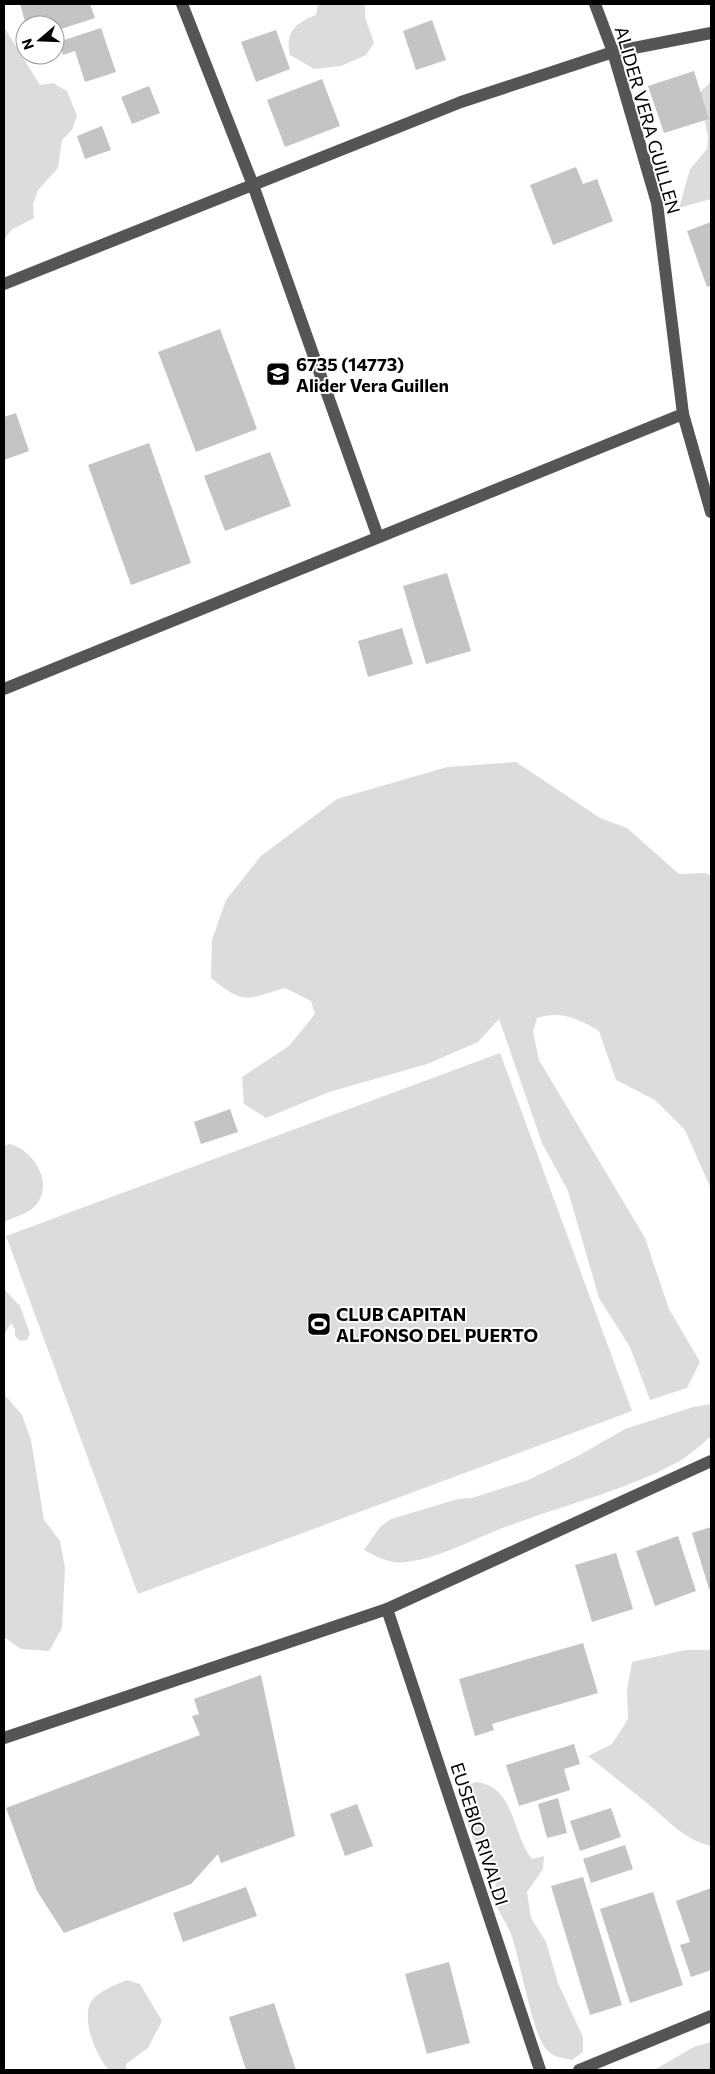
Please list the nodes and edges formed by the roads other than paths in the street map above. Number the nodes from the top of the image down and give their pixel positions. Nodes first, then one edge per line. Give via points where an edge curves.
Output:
1 (182, 4) edge
2 (595, 4) edge
3 (711, 34) edge
4 (613, 52) junction
5 (253, 185) junction
6 (4, 284) edge
7 (683, 414) junction
8 (711, 512) edge
9 (378, 537) junction
10 (4, 689) edge
11 (711, 1461) edge
12 (387, 1609) junction
13 (4, 1738) edge
14 (711, 2016) edge
15 (540, 2070) edge
16 (580, 2070) edge

1 - 5 street
2 - 4 street, ALIDER VERA GUILLEN
3 - 4 street
4 - 5 street via 461,102
4 - 7 street, ALIDER VERA GUILLEN via 657,203
5 - 6 street
5 - 9 street
7 - 8 street, ALIDER VERA GUILLEN
7 - 9 street
9 - 10 street
11 - 12 street
12 - 13 street
12 - 15 street, EUSEBIO RIVALDI
14 - 16 street

